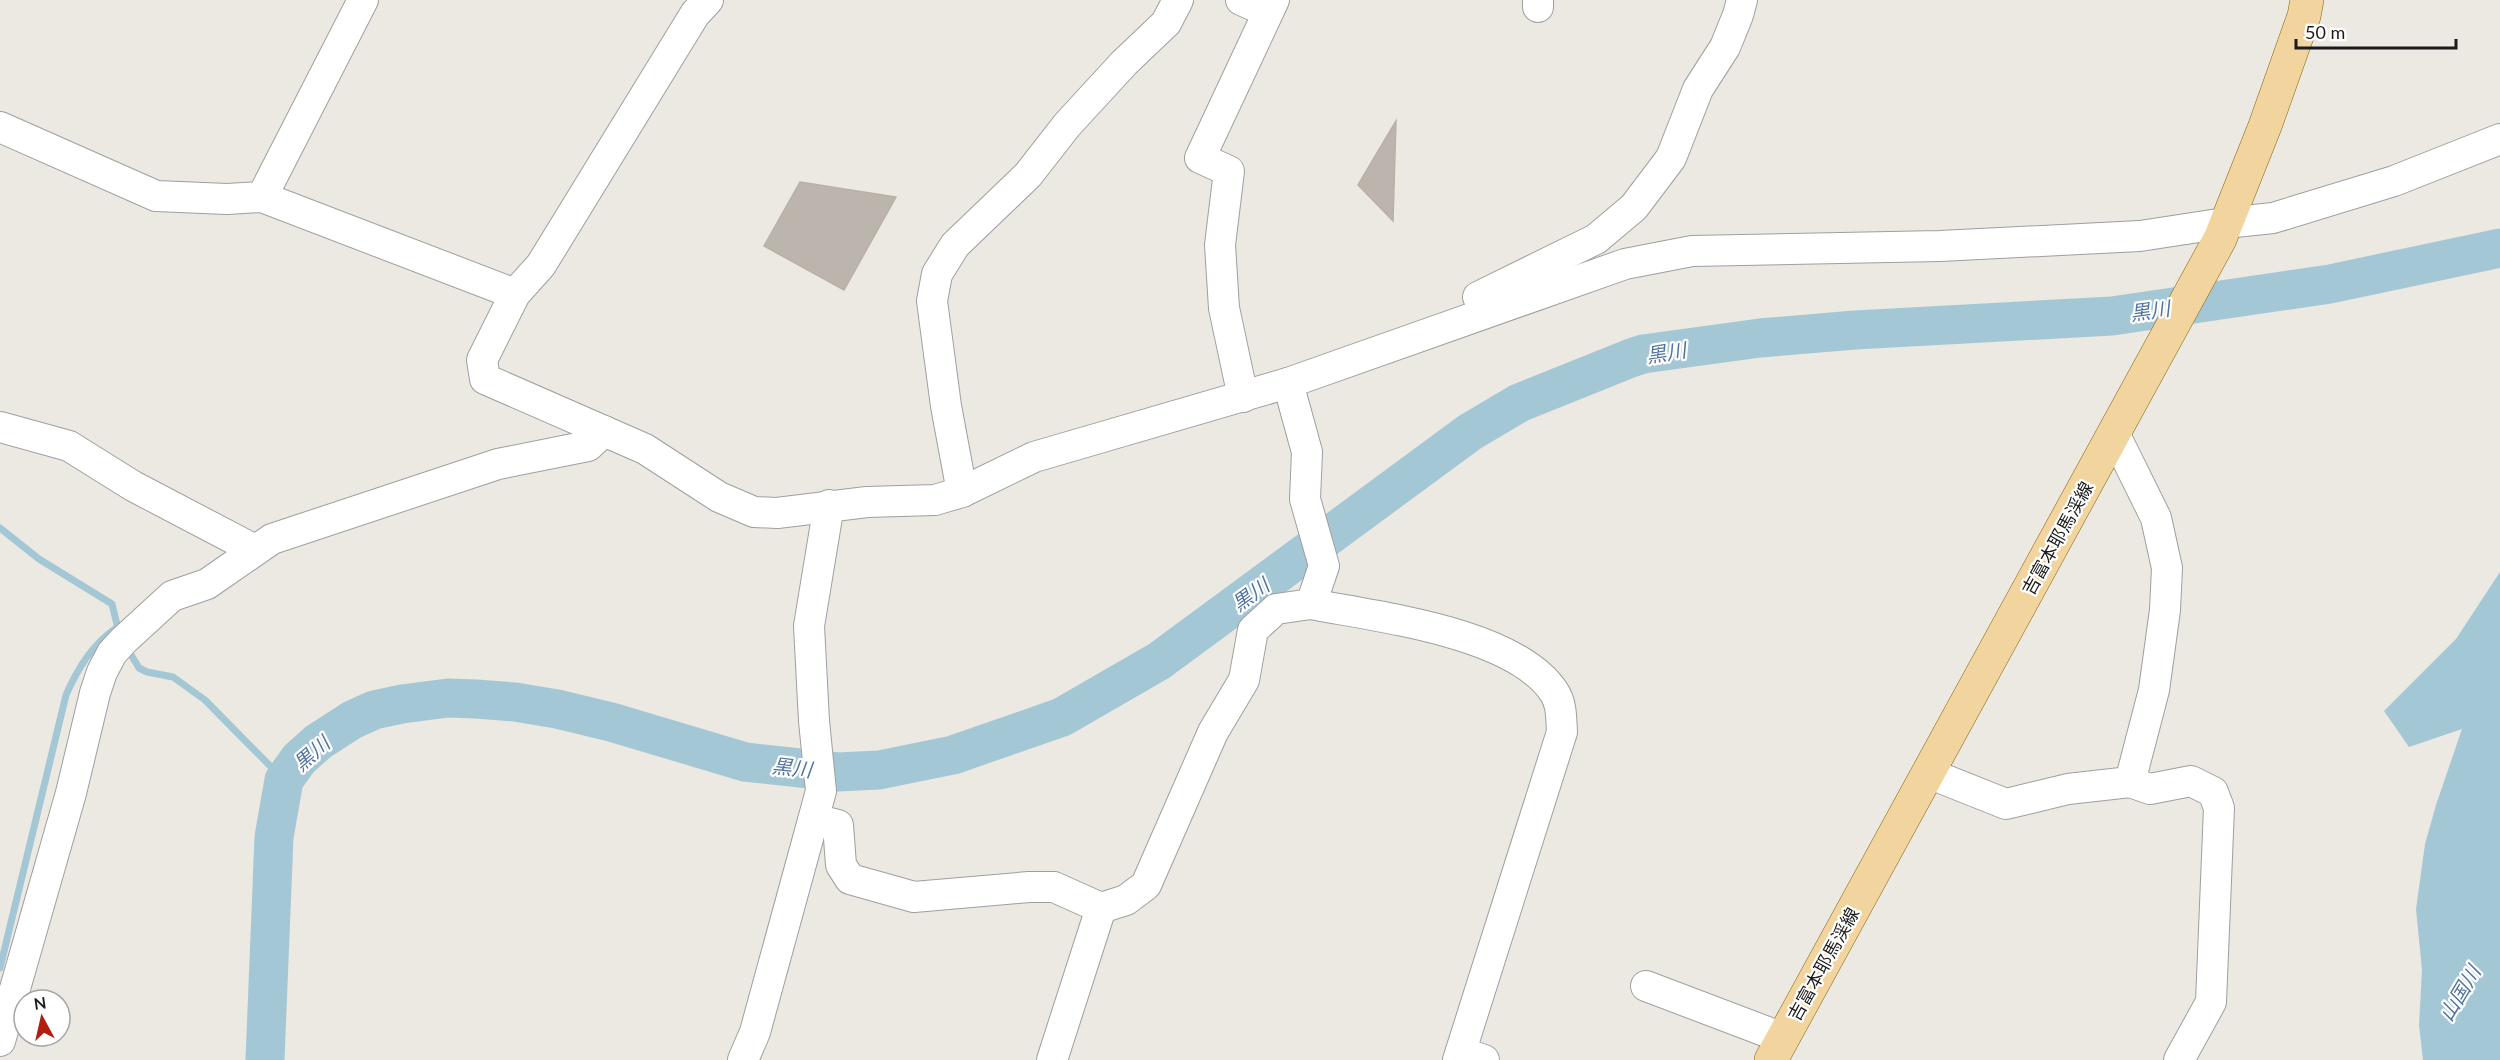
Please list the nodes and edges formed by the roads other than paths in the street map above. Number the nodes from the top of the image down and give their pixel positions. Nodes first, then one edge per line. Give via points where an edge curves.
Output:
1 (363, 0) edge
2 (708, 0) edge
3 (1178, 0) edge
4 (1241, 0) edge
5 (1742, 0) edge
6 (2307, 0) edge
7 (1271, 6) edge
8 (0, 127) edge
9 (2500, 139) edge
10 (262, 197) junction
11 (2223, 231) junction
12 (1596, 238) junction
13 (1671, 255) junction
14 (515, 294) junction
15 (1456, 322) junction
16 (1288, 383) junction
17 (1244, 397) junction
18 (0, 427) edge
19 (604, 431) junction
20 (2114, 433) junction
21 (962, 492) junction
22 (829, 505) junction
23 (255, 550) junction
24 (1311, 604) junction
25 (1928, 773) junction
26 (2130, 782) junction
27 (817, 805) junction
28 (1101, 908) junction
29 (1646, 986) dead end
30 (0, 1041) edge
31 (1777, 1049) edge
32 (1468, 1057) edge
33 (743, 1060) edge
34 (1052, 1060) edge
35 (2179, 1060) edge

1 - 10 street
2 - 14 street via 695,14 541,265
3 - 21 street via 1166,23 1124,63 1028,175 955,245 937,274 932,301
4 - 7 street
5 - 12 street via 1725,47 1698,89 1671,158 1634,207
6 - 11 main road, 吉富本耶馬渓線 via 2265,126
7 - 17 street via 1200,158 1229,171 1220,245 1224,308
8 - 10 street via 156,196
9 - 11 street via 2394,181
10 - 14 street
11 - 13 street via 1940,246 1736,249
11 - 20 main road, 吉富本耶馬渓線
12 - 13 street via 1667,244
12 - 15 street via 1480,296 1456,312
13 - 15 street via 1625,264
14 - 19 street via 482,360 485,379
15 - 16 street
16 - 17 street
16 - 24 street via 1307,452 1305,499 1324,566
17 - 21 street via 1034,457
18 - 23 street via 69,446 133,486
19 - 22 street via 645,449 719,497 754,512 777,513
19 - 23 street via 588,446 498,464 272,539
20 - 25 main road, 吉富本耶馬渓線
20 - 26 street via 2156,518 2167,568 2154,690
21 - 22 street via 936,500
22 - 27 street via 809,626
23 - 30 street via 207,584 172,596 112,653 102,672
24 - 28 street via 1276,609 1253,630 1244,680 1213,732 1146,885 1126,900
24 - 32 street via 1436,630 1501,650 1545,681 1561,709 1562,732
25 - 26 street via 2006,804 2068,789
25 - 31 main road, 吉富本耶馬渓線
26 - 35 street via 2150,789 2191,781 2213,792 2219,808 2211,1002
27 - 28 street via 837,825 841,865 850,879 914,897 1054,887
27 - 33 street via 755,1032
28 - 34 street
29 - 31 street

